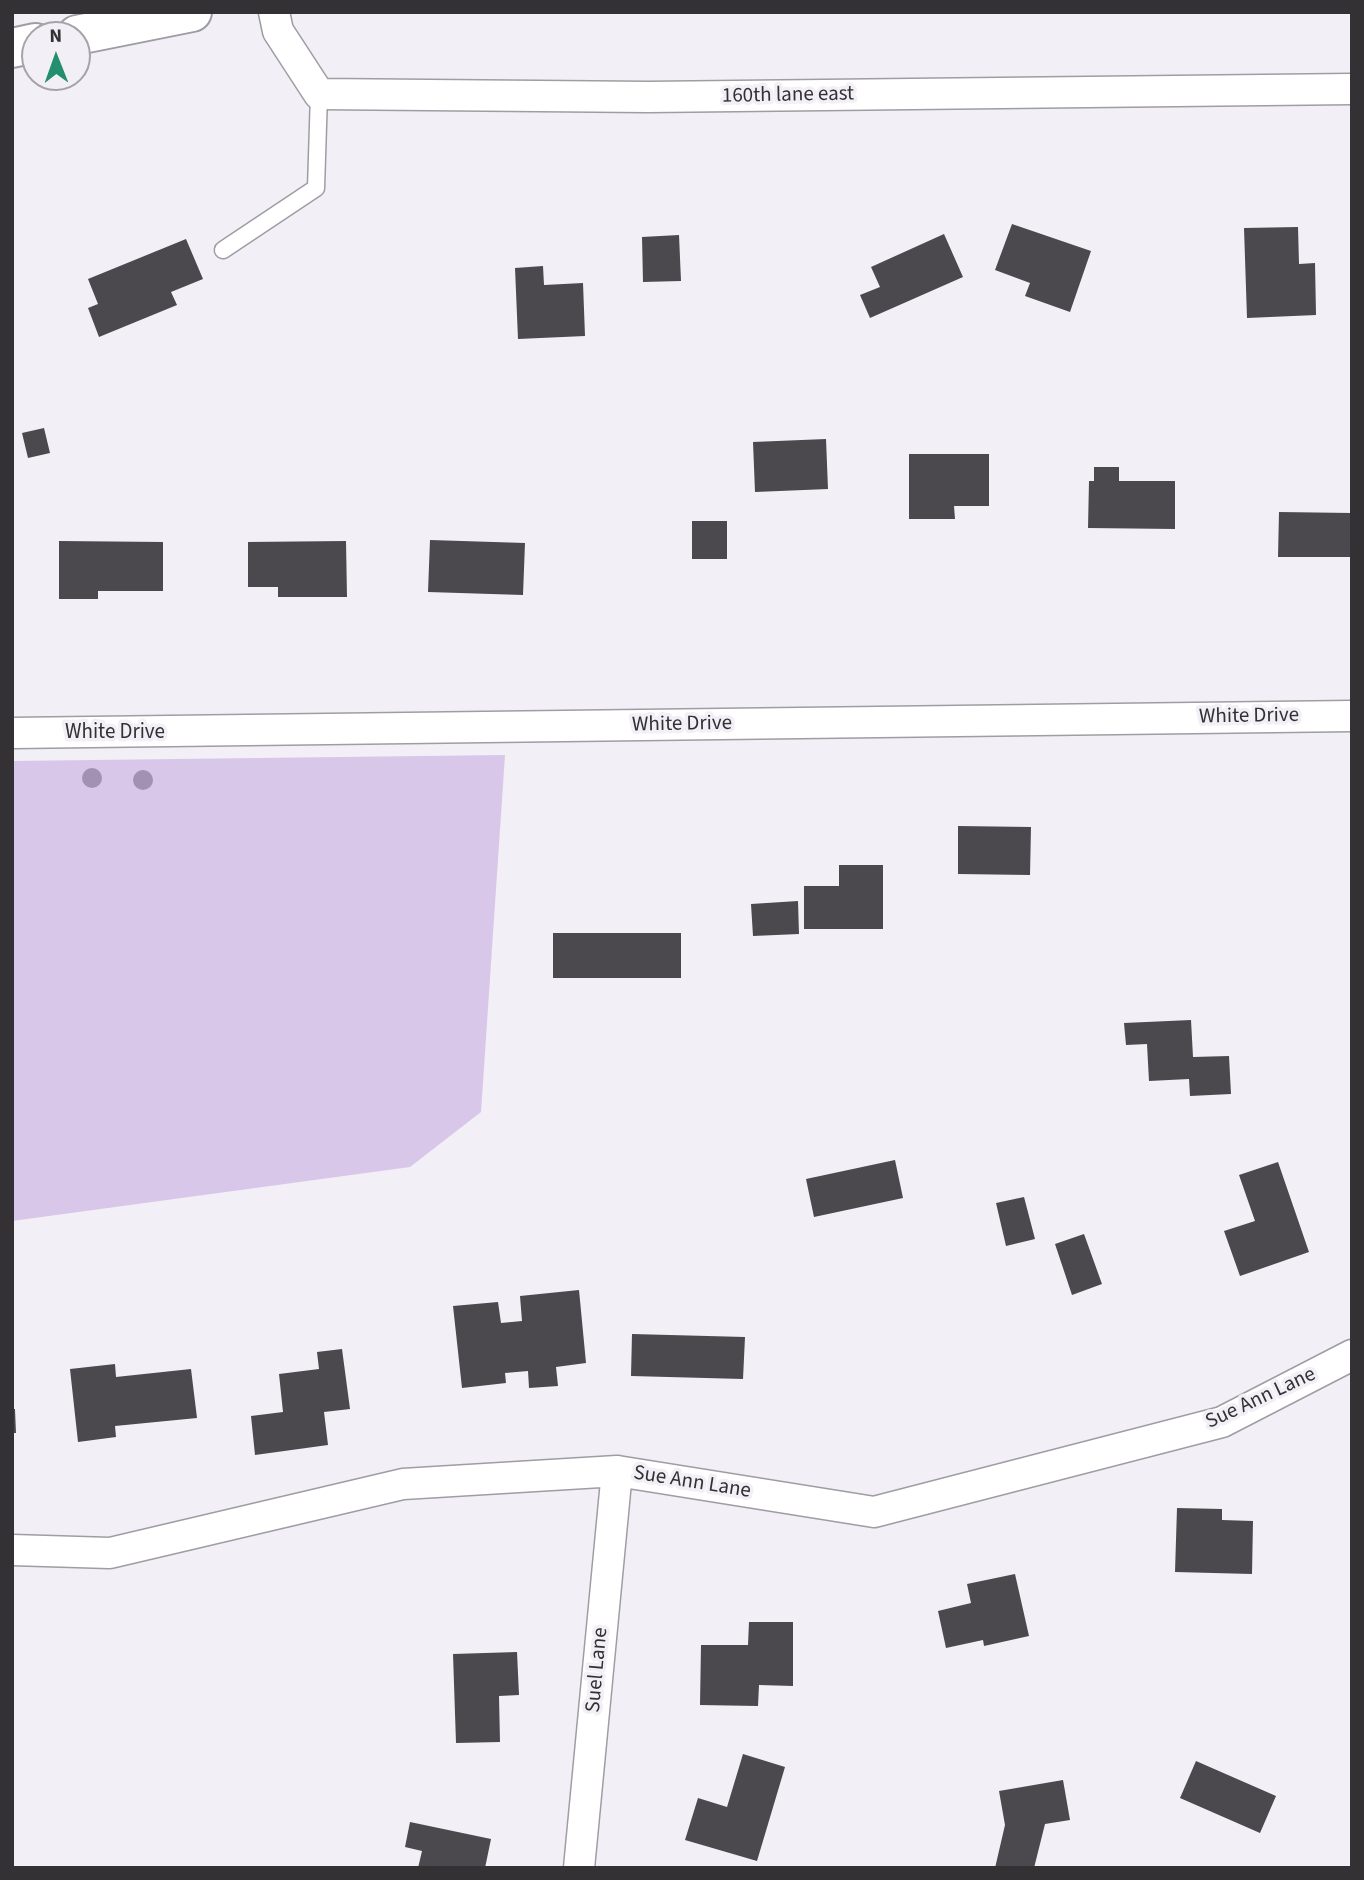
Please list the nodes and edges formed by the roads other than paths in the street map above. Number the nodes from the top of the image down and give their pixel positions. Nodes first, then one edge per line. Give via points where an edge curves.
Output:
1 (192, 12) edge
2 (274, 12) edge
3 (91, 32) edge
4 (1352, 89) edge
5 (319, 94) junction
6 (223, 250) dead end
7 (1352, 716) edge
8 (12, 733) edge
9 (1352, 1354) edge
10 (617, 1471) junction
11 (12, 1550) edge
12 (579, 1868) edge

1 - 3 street
2 - 5 street via 278,31
4 - 5 street, 160th lane east via 648,97
5 - 6 lane via 316,188
7 - 8 street, White Drive
9 - 10 street, Sue Ann Lane via 1222,1422 874,1512
10 - 11 street, Sue Ann Lane via 403,1484 110,1553
10 - 12 street, Suel Lane

